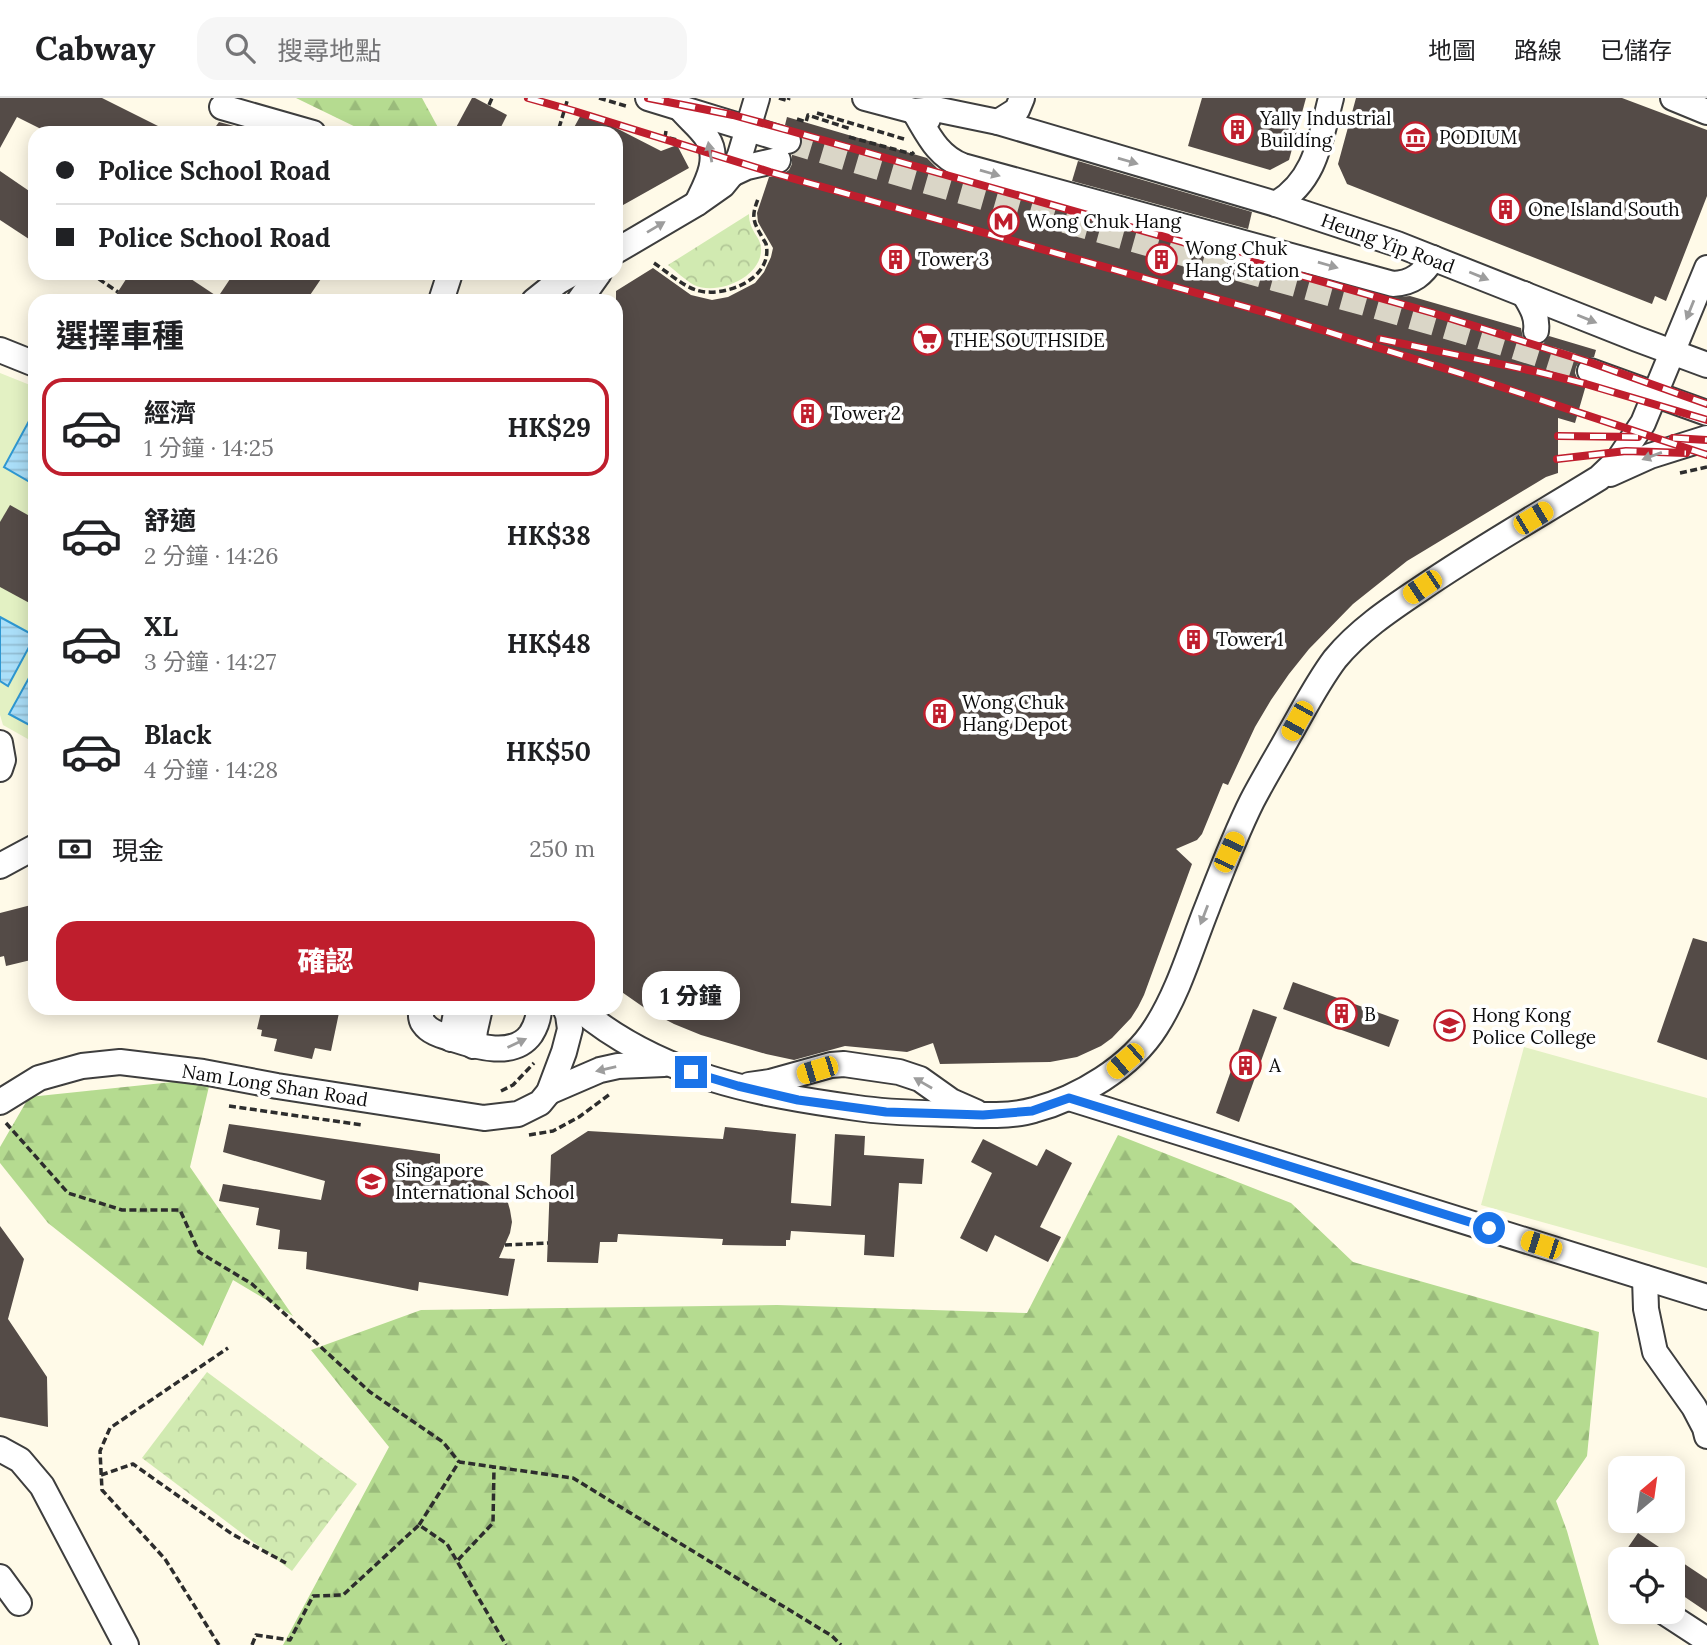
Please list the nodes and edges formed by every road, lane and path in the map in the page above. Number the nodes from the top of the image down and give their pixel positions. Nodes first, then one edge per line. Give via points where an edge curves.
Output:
1 (492, 98) edge
2 (568, 98) edge
3 (648, 98) edge
4 (757, 98) edge
5 (779, 98) edge
6 (789, 98) edge
7 (1022, 98) edge
8 (1331, 98) edge
9 (1673, 98) edge
10 (489, 105) dead end
11 (222, 107) dead end
12 (860, 107) edge
13 (680, 108) junction
14 (914, 111) junction
15 (1707, 112) edge
16 (817, 113) dead end
17 (808, 115) dead end
18 (998, 122) junction
19 (853, 123) junction
20 (288, 126) edge
21 (560, 126) edge
22 (747, 129) junction
23 (851, 129) junction
24 (914, 142) dead end
25 (1062, 142) junction
26 (912, 154) dead end
27 (732, 174) junction
28 (758, 199) dead end
29 (696, 204) junction
30 (1276, 204) junction
31 (623, 247) edge
32 (1433, 258) junction
33 (654, 263) dead end
34 (1707, 268) edge
35 (100, 280) edge
36 (561, 280) edge
37 (118, 292) dead end
38 (543, 294) edge
39 (1524, 294) junction
40 (1536, 331) dead end
41 (0, 350) edge
42 (1672, 352) junction
43 (28, 361) edge
44 (1707, 365) edge
45 (1590, 371) tunnel mouth
46 (1656, 394) junction
47 (1707, 413) edge
48 (1707, 438) edge
49 (1707, 467) edge
50 (1680, 473) dead end
51 (1599, 478) junction
52 (0, 743) edge
53 (0, 769) edge
54 (28, 851) edge
55 (0, 866) edge
56 (421, 1015) edge
57 (479, 1015) edge
58 (539, 1015) edge
59 (568, 1015) edge
60 (587, 1015) edge
61 (449, 1031) edge
62 (668, 1064) junction
63 (738, 1086) junction
64 (549, 1092) junction
65 (1069, 1098) junction
66 (0, 1102) edge
67 (983, 1115) junction
68 (0, 1116) edge
69 (548, 1243) dead end
70 (505, 1245) dead end
71 (1645, 1278) junction
72 (1707, 1297) edge
73 (228, 1348) dead end
74 (1707, 1436) edge
75 (0, 1449) edge
76 (459, 1462) junction
77 (494, 1467) junction
78 (101, 1475) junction
79 (419, 1524) junction
80 (457, 1561) junction
81 (286, 1563) dead end
82 (0, 1577) edge
83 (19, 1603) dead end
84 (1682, 1624) edge
85 (1707, 1640) edge
86 (126, 1645) edge
87 (219, 1645) edge
88 (252, 1645) edge
89 (506, 1645) edge
90 (841, 1645) edge

1 - 10 path
2 - 21 path
3 - 13 street
4 - 22 street
5 - 6 path
7 - 18 street via 1017,110
8 - 30 street via 1314,162 1300,184
9 - 15 street
11 - 20 street
12 - 14 street, Heung Yip Road
12 - 19 path
13 - 22 street
29 -> 13 street via 713,163 712,149
14 - 18 street, Heung Yip Road via 935,109
14 - 25 street, Heung Yip Road via 933,122 965,130
14 -> 32 street via 941,153 963,166 1393,284 1413,280
16 - 19 path
17 - 23 path
18 - 25 street, Heung Yip Road
19 - 23 path
19 - 24 path
22 - 27 street
22 - 27 street via 783,150
23 - 26 path via 849,136
25 -> 30 street, Heung Yip Road
27 - 29 street
28 - 33 path via 754,224 766,244 765,261 753,279 729,291 694,290
31 -> 29 street
30 - 32 street, Heung Yip Road
32 -> 39 street, Heung Yip Road
34 -> 42 street
35 - 37 path
36 - 38 street
39 - 40 street via 1534,310
39 -> 42 street, Heung Yip Road
41 - 43 street
42 - 44 street, Heung Yip Road
42 - 46 street
45 - 46 street
46 - 47 street
46 - 51 street via 1634,439
48 -> 51 street
49 - 50 path
51 -> 65 street via 1434,580 1377,619 1338,656 1252,800 1155,1030 1113,1071
52 - 53 street
54 - 55 street
56 - 61 street via 424,1025
57 - 61 street via 475,1030
61 -> 58 street via 509,1048 527,1039
59 - 64 street via 570,1029
60 - 62 street
62 - 63 street
62 -> 64 street, Nam Long Shan Road via 600,1070
63 - 67 street via 886,1112
67 -> 63 street via 951,1101 920,1079 844,1064
64 - 66 street, Nam Long Shan Road via 540,1103 519,1114 484,1118 120,1062 39,1078
65 - 67 street via 1032,1111
65 - 71 street
68 - 76 path via 68,1193 122,1210 180,1210 199,1252 252,1284 370,1392 443,1442
69 - 70 path
71 - 72 street
71 - 74 street via 1655,1352 1695,1407
73 - 78 path via 110,1428 100,1451
75 - 86 street via 19,1460 42,1486
76 - 77 path
76 - 79 path
77 - 80 path via 493,1523
77 - 90 path via 573,1478
78 - 81 path via 133,1464 232,1534
78 - 87 path via 102,1490 165,1559
79 - 80 path via 447,1544
79 - 88 path via 343,1595 313,1596 289,1640 256,1635
80 - 89 path
82 - 83 street
84 - 85 street

